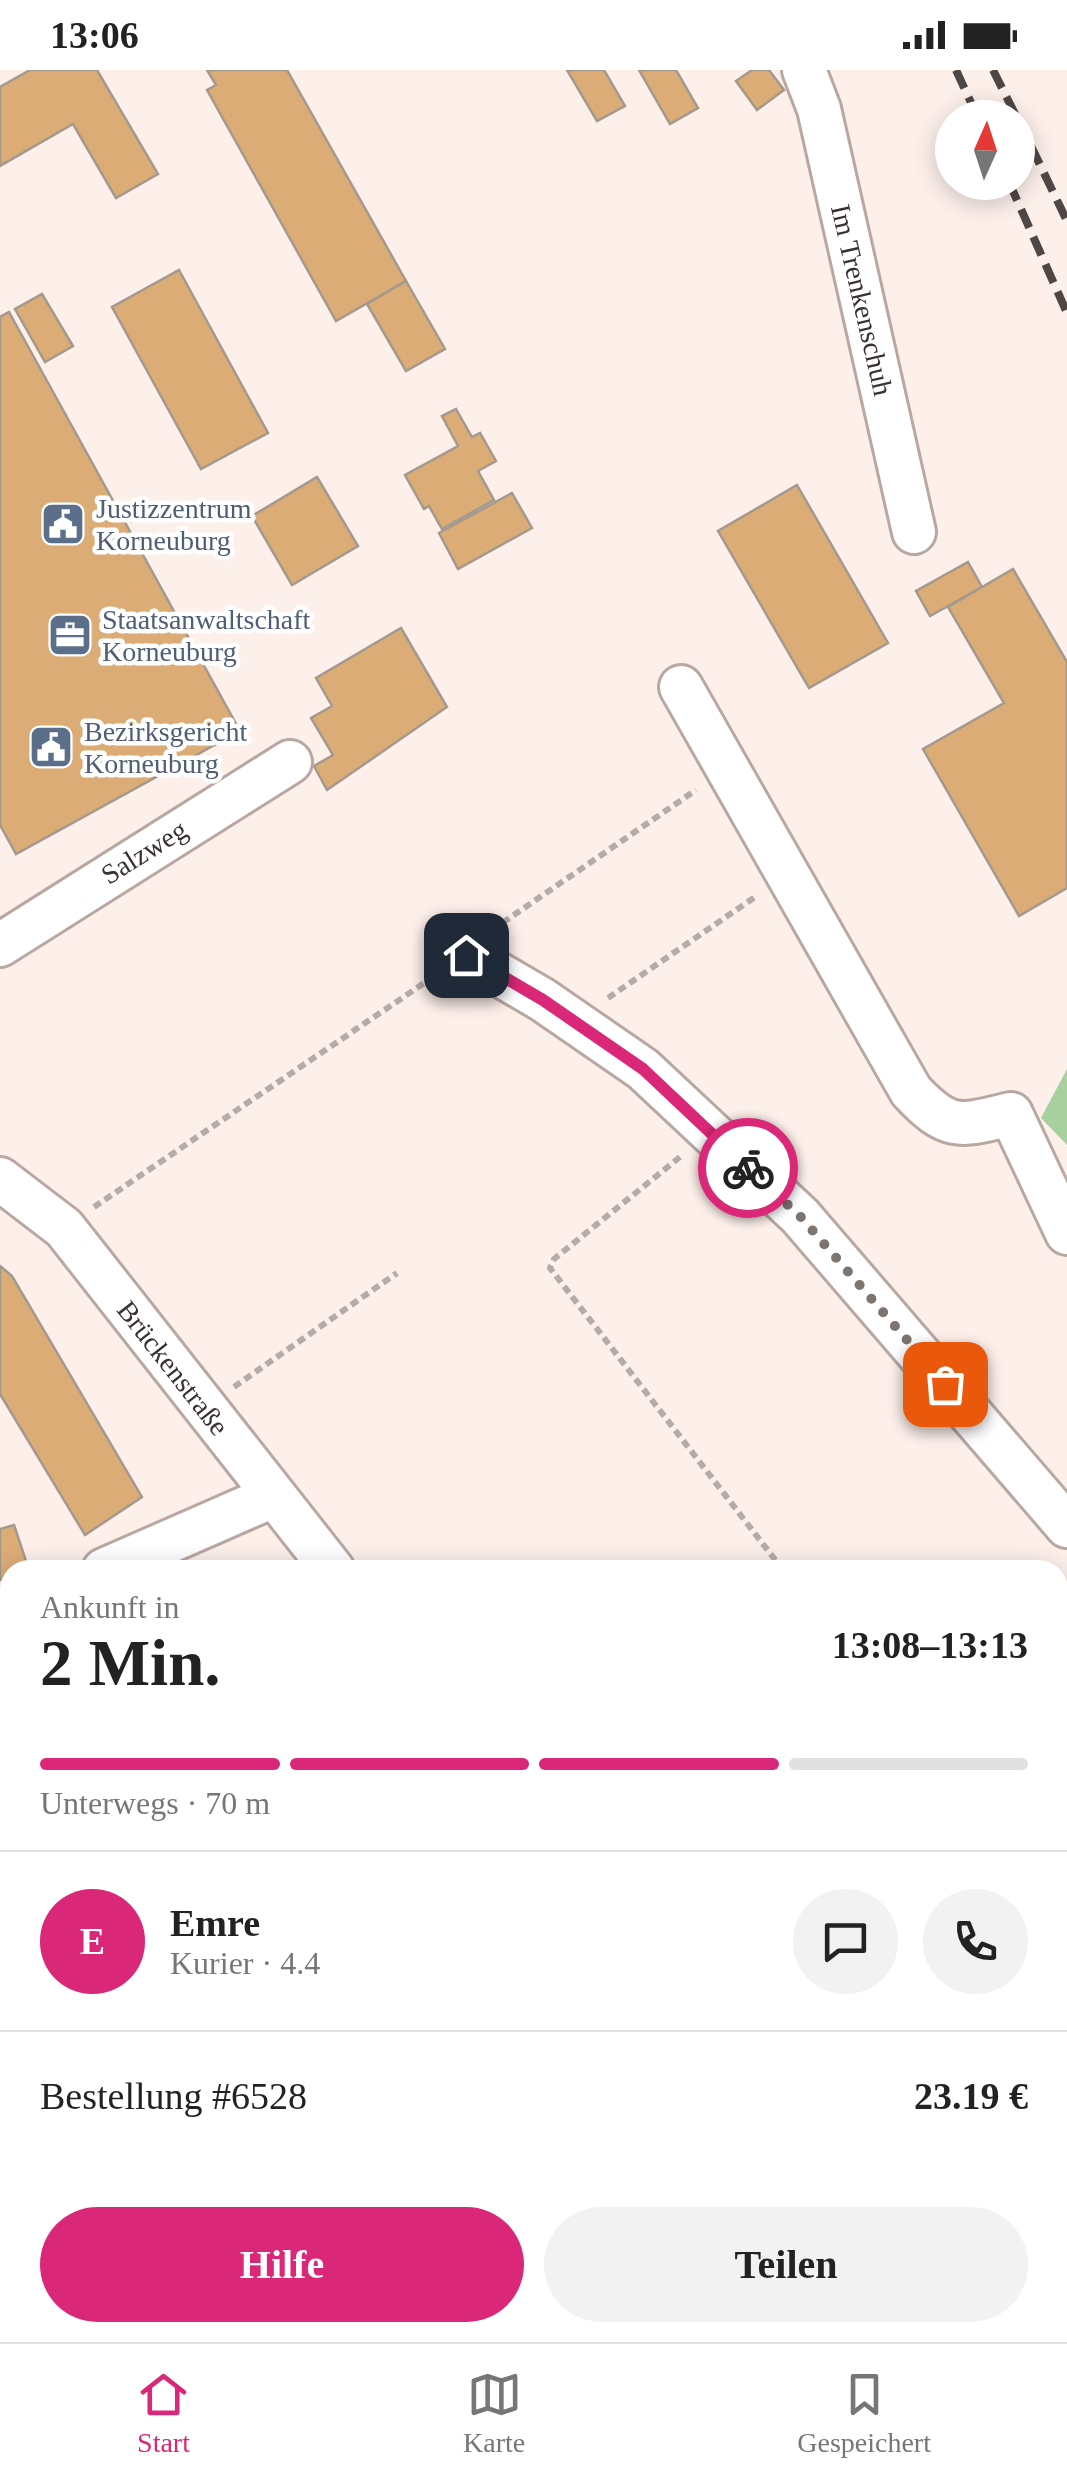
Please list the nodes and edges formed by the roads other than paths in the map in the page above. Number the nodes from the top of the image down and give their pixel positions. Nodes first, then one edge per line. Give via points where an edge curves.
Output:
1 (804, 70) edge
2 (914, 532) dead end
3 (681, 687) dead end
4 (290, 762) dead end
5 (0, 945) edge
6 (466, 955) road end
7 (0, 1179) edge
8 (1067, 1234) edge
9 (273, 1496) junction
10 (1067, 1526) edge
11 (127, 1560) edge
12 (325, 1560) edge

1 - 2 street, Im Trenkenschuh via 819,108
3 - 8 street via 911,1091 925,1106 964,1125 1011,1114
4 - 5 street, Salzweg
6 - 10 street via 643,1069 800,1216
7 - 9 street, Brückenstraße via 64,1228
9 - 11 street
9 - 12 street, Brückenstraße

